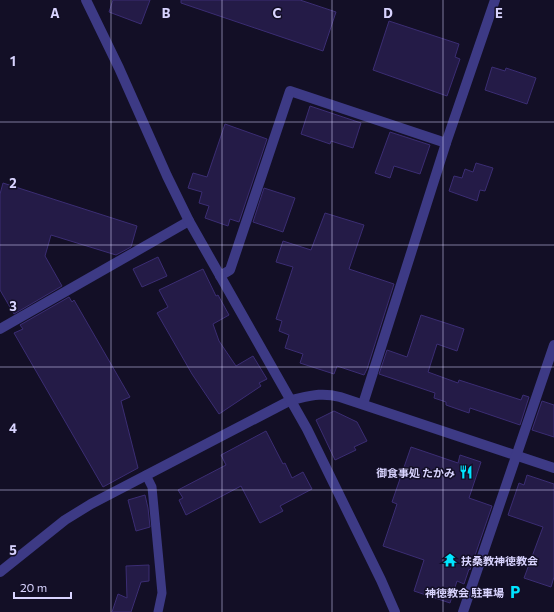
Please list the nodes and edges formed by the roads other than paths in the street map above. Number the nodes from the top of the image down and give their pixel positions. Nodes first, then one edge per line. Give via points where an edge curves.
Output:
1 (86, 0) edge
2 (495, 0) edge
3 (446, 143) junction
4 (189, 221) junction
5 (220, 276) junction
6 (0, 329) edge
7 (554, 345) edge
8 (291, 400) junction
9 (363, 404) junction
10 (516, 456) junction
11 (554, 468) edge
12 (146, 475) junction
13 (0, 572) edge
14 (158, 612) edge
15 (395, 612) edge
16 (463, 612) edge

1 - 4 street via 120,68
2 - 3 street
3 - 5 street via 290,91 230,270
3 - 9 street
4 - 5 street
4 - 6 street
5 - 8 street
7 - 10 street
8 - 9 street via 315,394 328,394
8 - 12 street
8 - 15 street via 308,429
9 - 10 street
10 - 11 street
10 - 16 street
12 - 13 street via 78,512
12 - 14 lane via 152,487 162,592

